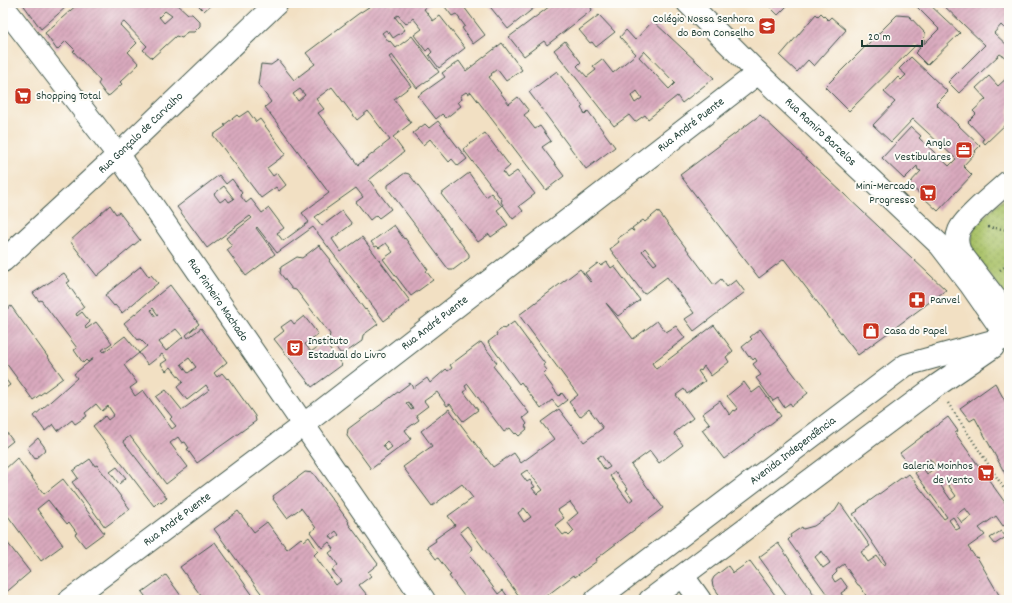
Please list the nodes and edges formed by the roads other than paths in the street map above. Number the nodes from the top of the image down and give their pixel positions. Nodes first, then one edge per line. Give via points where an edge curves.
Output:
1 (277, 3) edge
2 (688, 3) edge
3 (3, 6) edge
4 (758, 73) junction
5 (118, 155) junction
6 (1009, 180) edge
7 (962, 224) junction
8 (940, 245) junction
9 (3, 261) edge
10 (1009, 312) edge
11 (1008, 338) edge
12 (303, 424) junction
13 (683, 576) junction
14 (70, 600) edge
15 (424, 600) edge
16 (596, 600) edge
17 (650, 600) edge
18 (700, 600) edge

1 - 5 street, Rua Gonçalo de Carvalho
2 - 4 street, Rua Ramiro Barcelos
3 - 5 street, Rua Pinheiro Machado
4 - 8 street, Rua Ramiro Barcelos
4 - 12 street, Rua André Puente
5 - 9 street, Rua Gonçalo de Carvalho
5 - 12 street, Rua Pinheiro Machado
6 - 7 street
7 - 8 street
7 - 10 street via 957,238 960,252 1002,307
8 - 11 street, Rua Ramiro Barcelos
11 - 13 street via 936,386
11 - 16 street, Avenida Independência via 906,365
12 - 14 street, Rua André Puente
12 - 15 street, Rua Pinheiro Machado
13 - 17 street
13 - 18 street

